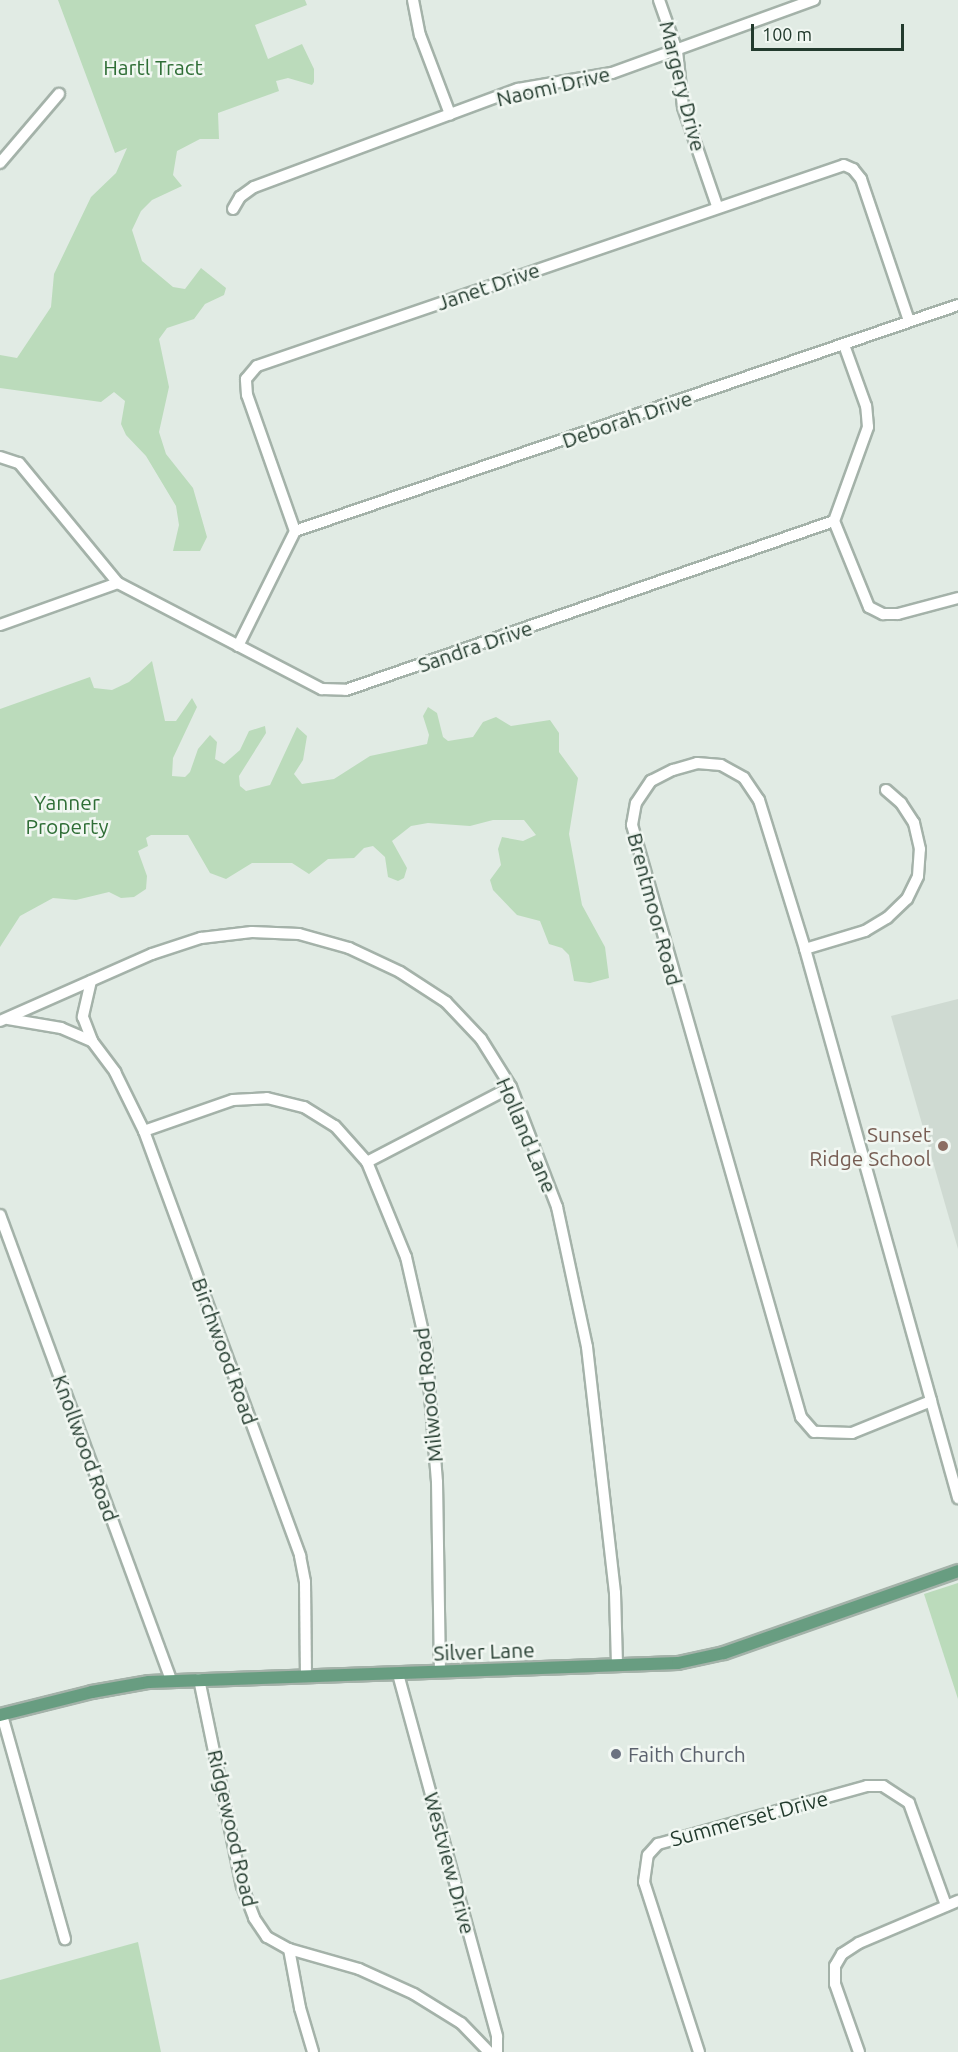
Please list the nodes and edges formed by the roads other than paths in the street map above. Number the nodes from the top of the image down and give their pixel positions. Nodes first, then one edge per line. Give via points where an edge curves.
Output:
1 (412, 0) edge
2 (659, 0) edge
3 (814, 0) edge
4 (677, 51) junction
5 (59, 94) dead end
6 (450, 114) junction
7 (0, 163) edge
8 (717, 206) junction
9 (233, 209) dead end
10 (958, 305) edge
11 (909, 321) junction
12 (844, 345) junction
13 (0, 458) edge
14 (834, 521) junction
15 (295, 531) junction
16 (118, 583) junction
17 (958, 598) edge
18 (0, 625) edge
19 (238, 646) junction
20 (886, 790) dead end
21 (805, 949) junction
22 (92, 981) junction
23 (3, 1020) edge
24 (92, 1041) junction
25 (511, 1087) junction
26 (144, 1131) junction
27 (367, 1162) junction
28 (0, 1215) edge
29 (931, 1401) junction
30 (958, 1498) edge
31 (958, 1571) edge
32 (617, 1666) junction
33 (440, 1672) junction
34 (398, 1674) junction
35 (306, 1676) junction
36 (199, 1679) junction
37 (171, 1680) junction
38 (1, 1715) edge
39 (958, 1901) edge
40 (946, 1905) junction
41 (65, 1939) dead end
42 (289, 1949) junction
43 (314, 2052) edge
44 (489, 2052) edge
45 (497, 2052) edge
46 (699, 2052) edge
47 (859, 2052) edge

1 - 6 street via 420,35
2 - 4 street, Margery Drive
3 - 4 street, Naomi Drive
4 - 6 street, Naomi Drive via 612,73 518,89
4 - 8 street, Margery Drive via 683,107
5 - 7 street
6 - 9 street, Naomi Drive via 254,187 240,197
8 - 11 street, Janet Drive via 834,166 853,168 861,179
8 - 15 street, Janet Drive via 257,366 246,379 247,395
10 - 11 street, Deborah Drive
11 - 12 street, Deborah Drive
12 - 14 street via 866,406 868,427
12 - 15 street, Deborah Drive
13 - 16 street, Sandra Drive via 19,463
14 - 17 street via 869,608 883,614 898,614
14 - 19 street, Sandra Drive via 346,690 322,689
15 - 19 street
16 - 18 street
16 - 19 street, Sandra Drive
20 - 21 street via 901,803 914,823 920,849 918,876 907,899 865,931
21 - 29 street, Brentmoor Road
21 - 29 street, Brentmoor Road via 759,800 744,778 721,765 697,764 651,781 636,803 632,825 639,861 801,1417 814,1432 842,1434
22 - 23 street, Holland Lane
22 - 24 street, Birchwood Road via 82,1017
22 - 25 street, Holland Lane via 152,954 201,938 252,932 299,934 370,958 446,1002 481,1040
23 - 24 street via 61,1028
24 - 26 street, Birchwood Road via 115,1072
25 - 27 street
25 - 32 street, Holland Lane via 557,1207 576,1281 615,1593
26 - 27 street, Milwood Road via 232,1100 267,1098 304,1107 334,1126
26 - 35 street, Birchwood Road via 300,1556 305,1582
27 - 33 street, Milwood Road via 406,1257 426,1345 437,1482
28 - 37 street, Knollwood Road
29 - 30 street, Brentmoor Road
31 - 32 main road, Silver Lane via 724,1653 678,1662
32 - 33 main road, Silver Lane
33 - 34 main road, Silver Lane
34 - 35 main road, Silver Lane
34 - 45 street, Westview Drive via 497,2037
35 - 36 main road, Silver Lane
36 - 37 main road, Silver Lane
36 - 42 street, Ridgewood Road via 242,1886 254,1918 267,1937
37 - 38 main road, Silver Lane via 113,1687
38 - 41 street
39 - 40 street
40 - 46 street, Summerset Drive via 909,1803 883,1786 867,1786 658,1844 648,1855 644,1882
40 - 47 street via 858,1943 842,1954 835,1966 835,1984
42 - 43 street via 300,2008
42 - 44 street, Ridgewood Road via 359,1969 414,1994 461,2023

